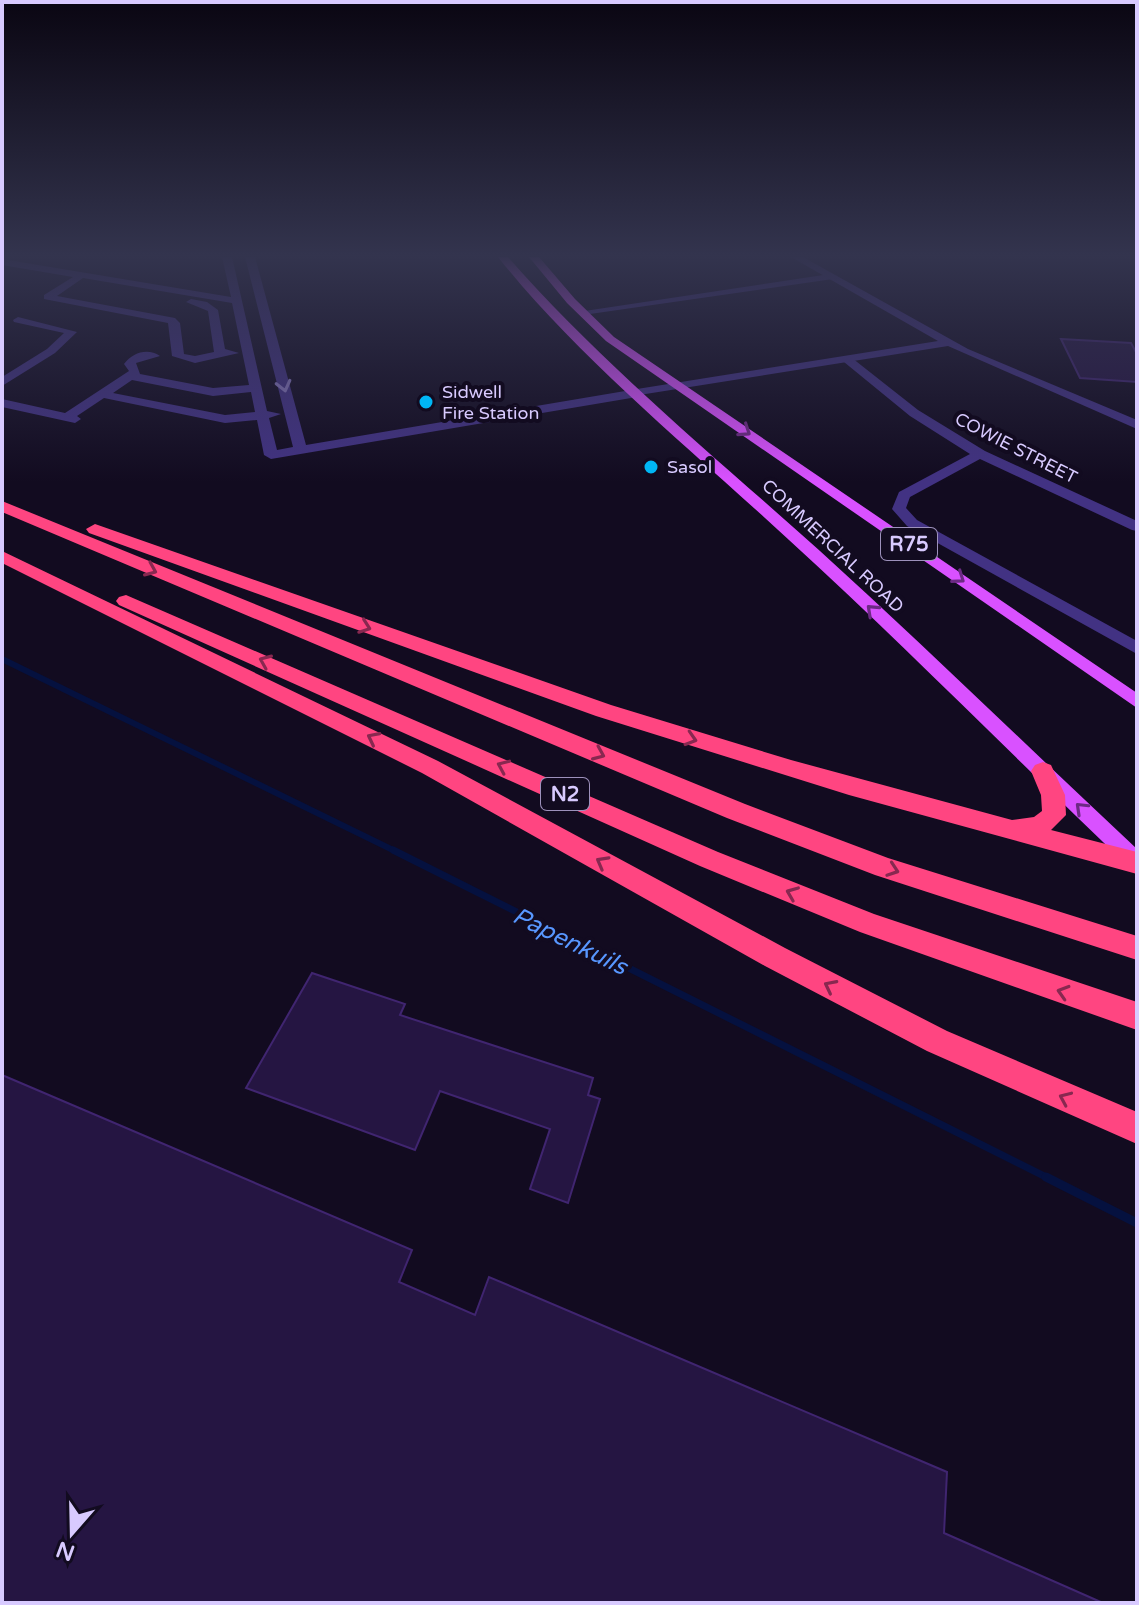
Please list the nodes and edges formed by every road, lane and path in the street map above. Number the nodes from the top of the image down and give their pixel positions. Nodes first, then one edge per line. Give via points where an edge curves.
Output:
1 (72, 332) edge
2 (176, 332) edge
3 (217, 332) edge
4 (245, 332) edge
5 (271, 332) edge
6 (573, 332) edge
7 (603, 332) edge
8 (928, 332) edge
9 (948, 343) junction
10 (249, 351) junction
11 (223, 353) junction
12 (154, 356) dead end
13 (848, 360) junction
14 (131, 376) junction
15 (2, 382) edge
16 (681, 387) junction
17 (257, 388) junction
18 (637, 393) junction
19 (102, 394) junction
20 (2, 403) edge
21 (291, 412) junction
22 (263, 416) junction
23 (1137, 425) edge
24 (301, 451) junction
25 (980, 454) junction
26 (2, 496) edge
27 (2, 506) edge
28 (1137, 527) edge
29 (2, 553) edge
30 (1137, 648) edge
31 (1137, 702) edge
32 (1043, 771) junction
33 (996, 826) junction
34 (1137, 862) edge
35 (1137, 948) edge
36 (1137, 1016) edge
37 (1137, 1128) edge

1 - 15 street
2 - 11 street via 182,359
3 - 11 street
4 - 10 street
5 -> 21 street
6 - 18 main road, COMMERCIAL ROAD
7 - 16 main road, COMMERCIAL ROAD / R75
8 - 9 street
9 - 13 street
9 - 23 street
10 - 11 street
10 - 17 street
12 - 14 street via 132,360 136,370
13 - 16 street
13 - 25 street, COWIE STREET via 914,413
14 - 17 street via 213,392
14 - 19 street
16 - 18 street
16 -> 31 main road, COMMERCIAL ROAD / R75
17 - 22 street
18 - 24 street
32 -> 18 main road, COMMERCIAL ROAD
19 - 20 street via 71,418
19 - 22 street via 225,419
21 - 22 street
21 - 24 street
22 - 24 street via 271,455
25 - 28 street, COWIE STREET
25 - 30 street via 904,495 899,509 912,523
26 -> 33 highway via 674,734
27 -> 35 highway, N2 via 736,811 884,867
36 -> 29 highway, N2 via 869,924 709,859 312,680
37 -> 29 highway via 923,1034 430,767
32 - 33 highway via 1056,805 1049,821 1024,828
34 -> 32 main road, COMMERCIAL ROAD
33 - 34 highway

